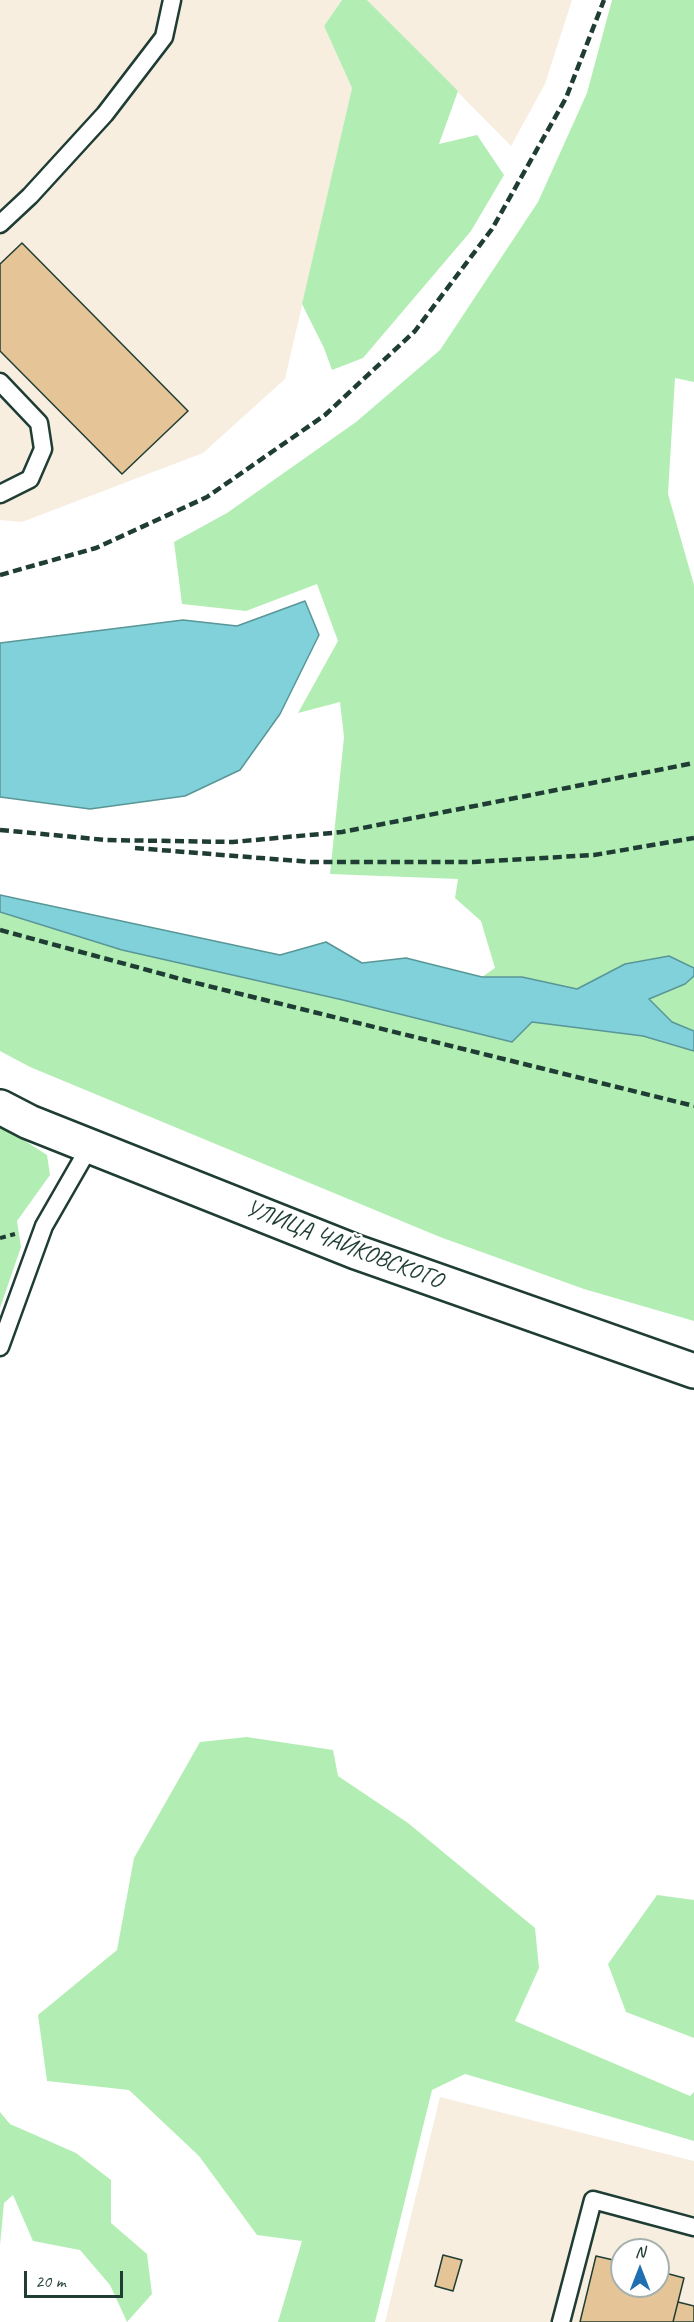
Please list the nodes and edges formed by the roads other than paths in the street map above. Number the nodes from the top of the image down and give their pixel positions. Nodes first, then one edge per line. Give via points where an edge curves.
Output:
1 (172, 0) edge
2 (0, 224) edge
3 (0, 382) edge
4 (0, 494) edge
5 (0, 1107) edge
6 (90, 1146) junction
7 (0, 1347) edge
8 (694, 1371) edge
9 (694, 2227) edge
10 (561, 2322) edge

1 - 2 lane via 164,37 111,106
3 - 4 lane via 39,423 43,448 30,479
5 - 6 main road, УЛИЦА ЧАЙКОВСКОГО
6 - 7 lane via 44,1226
6 - 8 main road, УЛИЦА ЧАЙКОВСКОГО via 356,1252
9 - 10 lane via 593,2200

